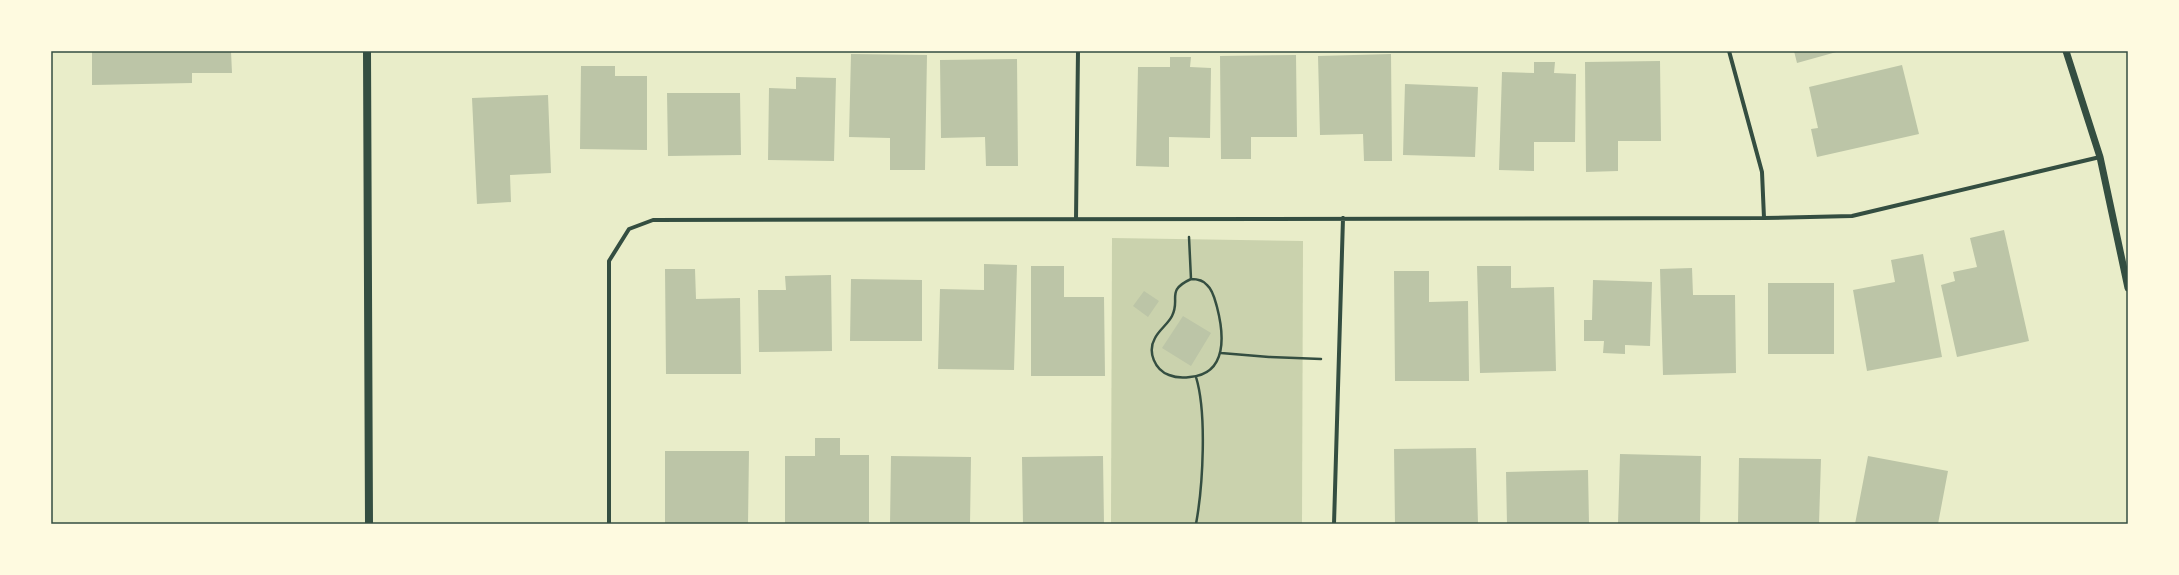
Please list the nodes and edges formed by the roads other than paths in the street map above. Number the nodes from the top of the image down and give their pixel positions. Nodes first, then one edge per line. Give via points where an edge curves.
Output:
1 (367, 51) edge
2 (1078, 51) edge
3 (1729, 51) edge
4 (2066, 51) edge
5 (2100, 157) junction
6 (1343, 218) junction
7 (1764, 218) junction
8 (1076, 219) junction
9 (2128, 288) edge
10 (369, 524) edge
11 (609, 524) edge
12 (1334, 524) edge

1 - 10 main road
2 - 8 street
3 - 7 street via 1762,172
4 - 5 street
5 - 7 street via 1852,216
5 - 9 street
6 - 7 street
6 - 8 street
6 - 12 street
8 - 11 street via 653,220 630,229 609,261

